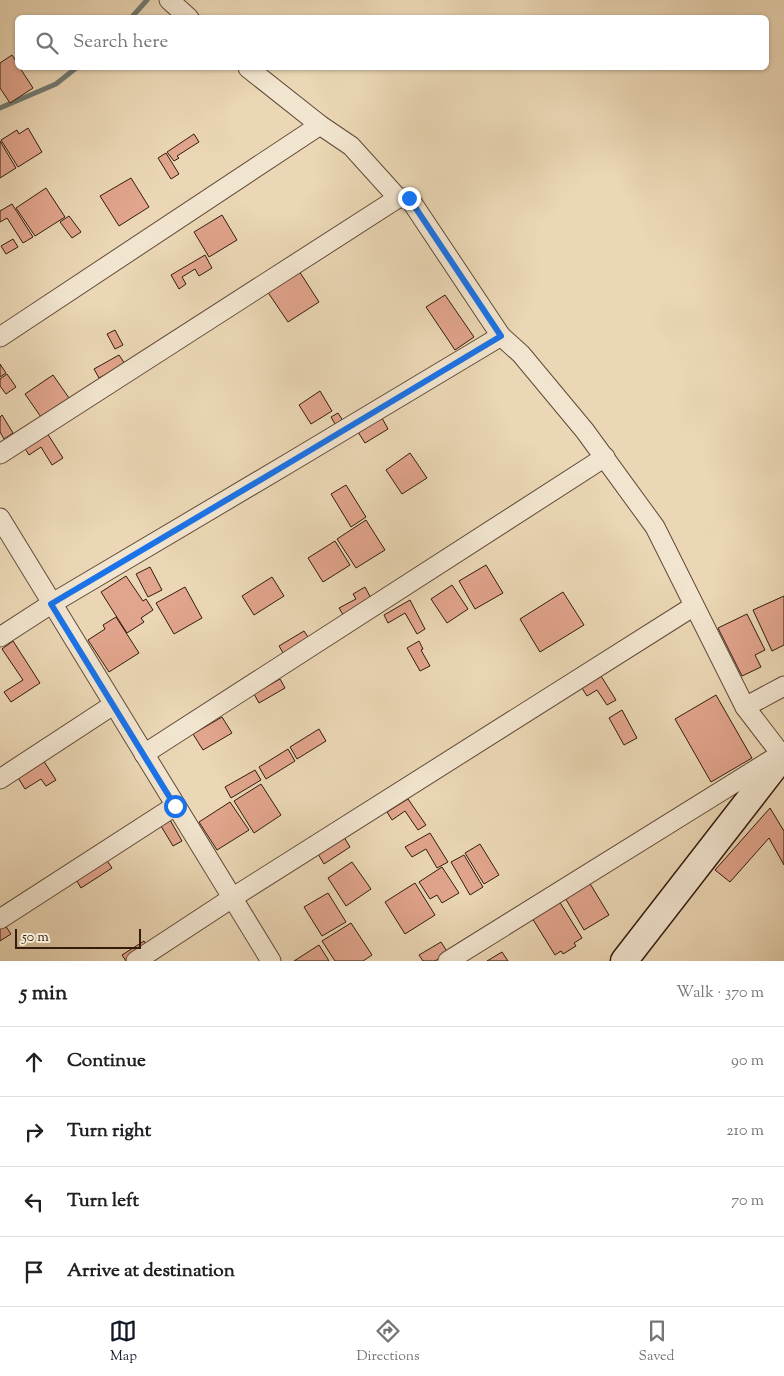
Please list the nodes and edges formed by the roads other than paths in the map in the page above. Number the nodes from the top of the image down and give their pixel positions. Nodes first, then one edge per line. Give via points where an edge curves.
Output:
1 (169, 0) edge
2 (186, 15) edge
3 (251, 70) edge
4 (320, 125) junction
5 (398, 198) junction
6 (501, 336) junction
7 (0, 337) edge
8 (0, 454) edge
9 (605, 457) junction
10 (0, 518) edge
11 (51, 604) junction
12 (694, 606) junction
13 (0, 637) edge
14 (784, 686) edge
15 (113, 705) junction
16 (745, 707) junction
17 (144, 754) junction
18 (783, 756) edge
19 (0, 779) edge
20 (175, 806) junction
21 (232, 898) junction
22 (0, 919) edge
23 (136, 961) edge
24 (271, 961) edge
25 (448, 961) edge
26 (624, 961) edge

1 - 2 street
3 - 4 street
4 - 5 street via 351,146
4 - 7 street
5 - 6 street via 409,198
5 - 8 street
6 - 9 street via 521,354
6 - 11 street
9 - 12 street via 655,527
9 - 17 street
10 - 11 street
11 - 13 street
11 - 15 street
12 - 16 street
12 - 21 street
14 - 16 street
15 - 17 street
15 - 19 street
16 - 18 street
17 - 20 street
18 - 25 street
18 - 26 street
20 - 21 street
20 - 22 street
21 - 23 street
21 - 24 street

